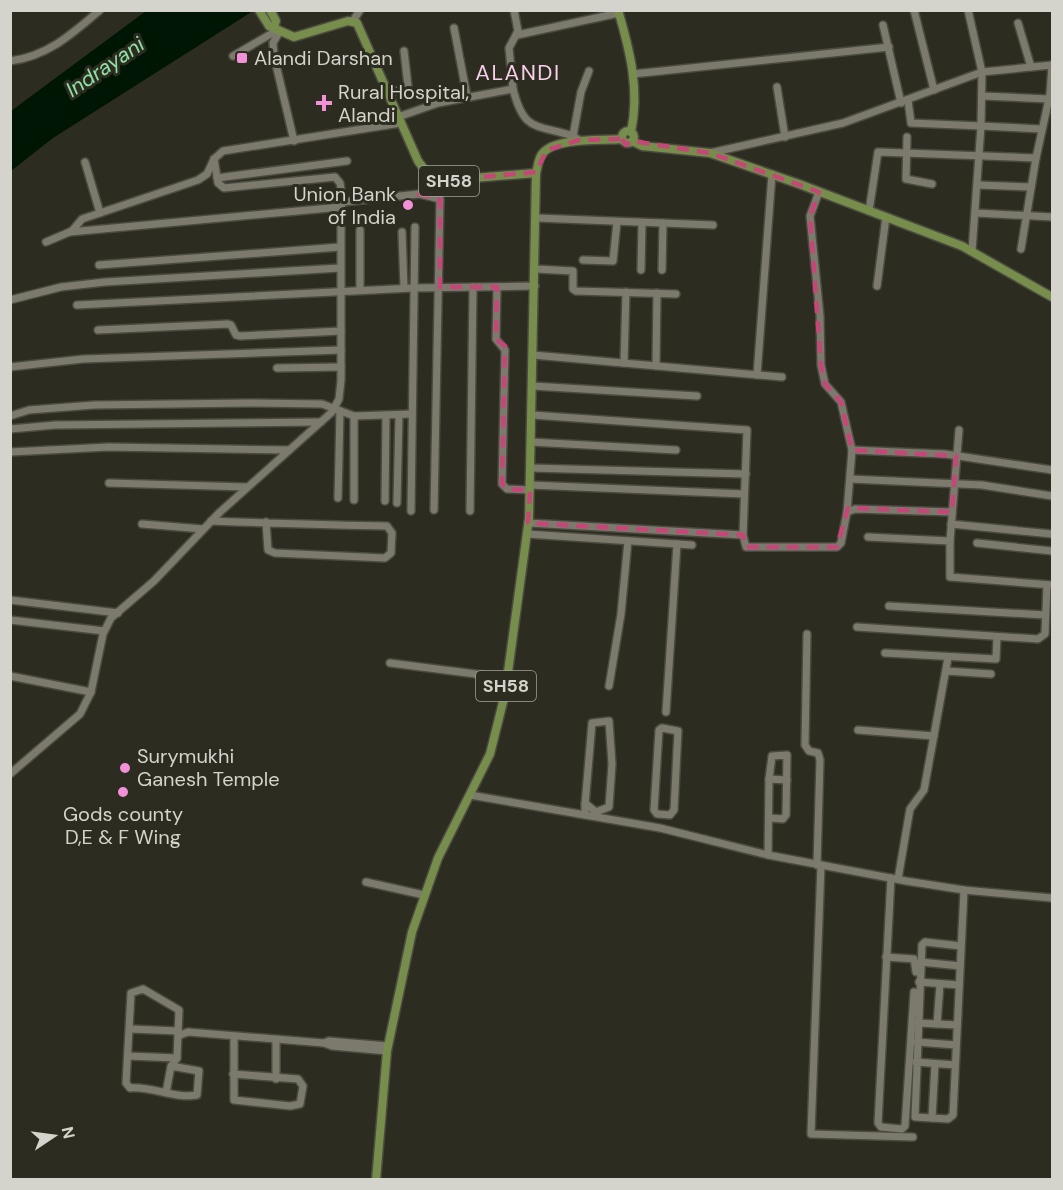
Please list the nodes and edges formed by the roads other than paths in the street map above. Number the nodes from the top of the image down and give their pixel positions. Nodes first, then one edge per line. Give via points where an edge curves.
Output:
1 (100, 10) edge
2 (259, 10) edge
3 (360, 10) edge
4 (514, 10) edge
5 (586, 10) edge
6 (914, 10) edge
7 (968, 10) edge
8 (618, 12) edge
9 (269, 16) edge
10 (590, 19) junction
11 (353, 21) junction
12 (1018, 22) dead end
13 (883, 25) dead end
14 (454, 28) dead end
15 (277, 29) junction
16 (517, 35) junction
17 (889, 48) junction
18 (404, 51) dead end
19 (233, 57) dead end
20 (10, 61) edge
21 (1052, 65) edge
22 (1031, 67) junction
23 (589, 71) dead end
24 (982, 72) junction
25 (633, 74) junction
26 (777, 87) dead end
27 (513, 89) junction
28 (934, 90) junction
29 (389, 94) junction
30 (466, 96) junction
31 (982, 96) junction
32 (1049, 99) junction
33 (904, 101) junction
34 (400, 120) junction
35 (981, 126) junction
36 (1041, 129) junction
37 (632, 136) junction
38 (785, 137) junction
39 (908, 137) dead end
40 (576, 138) junction
41 (294, 141) junction
42 (907, 152) junction
43 (710, 153) junction
44 (979, 154) junction
45 (1036, 158) junction
46 (214, 159) junction
47 (347, 161) dead end
48 (85, 162) dead end
49 (536, 173) junction
50 (772, 174) junction
51 (217, 178) junction
52 (437, 181) junction
53 (932, 184) dead end
54 (978, 185) junction
55 (1031, 187) junction
56 (819, 192) junction
57 (419, 194) junction
58 (342, 205) junction
59 (869, 211) junction
60 (100, 213) junction
61 (976, 213) junction
62 (1026, 215) junction
63 (886, 217) junction
64 (1052, 217) edge
65 (537, 218) junction
66 (617, 222) junction
67 (642, 223) junction
68 (663, 223) junction
69 (713, 225) dead end
70 (415, 227) dead end
71 (360, 230) dead end
72 (70, 232) junction
73 (402, 232) dead end
74 (46, 242) dead end
75 (340, 247) junction
76 (1021, 249) dead end
77 (972, 251) junction
78 (583, 260) dead end
79 (99, 265) dead end
80 (340, 268) junction
81 (536, 269) junction
82 (641, 270) dead end
83 (662, 270) dead end
84 (535, 286) junction
85 (877, 286) dead end
86 (440, 287) junction
87 (473, 287) junction
88 (497, 287) junction
89 (404, 288) junction
90 (413, 288) junction
91 (360, 290) junction
92 (340, 291) junction
93 (626, 292) junction
94 (657, 293) junction
95 (676, 294) dead end
96 (1053, 297) edge
97 (10, 300) edge
98 (77, 304) dead end
99 (98, 330) dead end
100 (341, 331) junction
101 (341, 350) junction
102 (533, 355) junction
103 (624, 363) junction
104 (656, 366) junction
105 (10, 367) edge
106 (341, 367) junction
107 (277, 368) dead end
108 (758, 375) junction
109 (782, 377) dead end
110 (533, 386) junction
111 (697, 396) dead end
112 (338, 409) junction
113 (412, 414) junction
114 (386, 415) junction
115 (399, 415) junction
116 (532, 415) junction
117 (10, 416) edge
118 (354, 416) junction
119 (321, 422) junction
120 (10, 429) edge
121 (959, 429) dead end
122 (531, 442) junction
123 (289, 450) junction
124 (675, 450) dead end
125 (852, 450) junction
126 (10, 452) edge
127 (956, 456) junction
128 (531, 468) junction
129 (1053, 470) edge
130 (746, 474) junction
131 (850, 479) junction
132 (109, 483) dead end
133 (954, 483) junction
134 (247, 487) junction
135 (530, 487) junction
136 (744, 494) junction
137 (1053, 496) edge
138 (338, 498) dead end
139 (354, 500) dead end
140 (385, 501) dead end
141 (398, 503) dead end
142 (434, 510) dead end
143 (470, 511) dead end
144 (411, 512) dead end
145 (952, 512) junction
146 (847, 513) junction
147 (211, 521) junction
148 (266, 522) junction
149 (528, 523) junction
150 (142, 524) dead end
151 (951, 524) junction
152 (203, 529) junction
153 (527, 534) junction
154 (1053, 534) edge
155 (743, 535) junction
156 (868, 537) dead end
157 (628, 541) junction
158 (950, 541) junction
159 (977, 543) dead end
160 (677, 544) junction
161 (692, 545) dead end
162 (1053, 551) edge
163 (1050, 585) edge
164 (10, 600) edge
165 (889, 606) dead end
166 (117, 613) junction
167 (1045, 615) junction
168 (10, 620) edge
169 (857, 627) dead end
170 (104, 631) junction
171 (807, 634) dead end
172 (997, 637) junction
173 (885, 653) dead end
174 (948, 658) junction
175 (390, 663) dead end
176 (946, 671) junction
177 (991, 674) dead end
178 (10, 676) edge
179 (507, 678) junction
180 (609, 686) dead end
181 (91, 692) junction
182 (666, 712) dead end
183 (858, 730) dead end
184 (934, 736) junction
185 (10, 774) edge
186 (769, 779) junction
187 (787, 780) junction
188 (470, 795) junction
189 (585, 803) junction
190 (585, 815) junction
191 (665, 815) junction
192 (770, 818) junction
193 (663, 829) junction
194 (768, 855) junction
195 (819, 865) junction
196 (895, 879) junction
197 (366, 882) dead end
198 (964, 890) junction
199 (424, 895) junction
200 (1053, 898) edge
201 (961, 946) junction
202 (886, 957) junction
203 (921, 962) junction
204 (960, 966) junction
205 (919, 982) junction
206 (940, 984) junction
207 (959, 985) junction
208 (918, 1023) junction
209 (937, 1024) junction
210 (957, 1025) junction
211 (131, 1029) junction
212 (179, 1033) junction
213 (234, 1037) junction
214 (276, 1041) junction
215 (917, 1042) junction
216 (956, 1045) junction
217 (388, 1049) junction
218 (128, 1056) junction
219 (177, 1058) junction
220 (916, 1062) junction
221 (935, 1064) junction
222 (955, 1065) junction
223 (171, 1066) junction
224 (233, 1074) junction
225 (276, 1079) junction
226 (166, 1093) junction
227 (932, 1118) junction
228 (913, 1137) dead end
229 (376, 1179) edge

1 - 20 street via 48,51 30,59
2 - 9 main road
3 - 11 street
4 - 16 street
5 - 10 street
6 - 28 street
7 - 24 street
8 - 10 street
8 - 25 main road
9 - 15 main road via 269,26
10 - 16 street
11 - 15 main road via 294,38
11 - 29 main road, SH58 via 361,27
12 - 22 street
13 - 17 street
14 - 30 street
15 - 19 street
15 - 41 street via 274,56
16 - 27 street via 509,48
17 - 25 street
17 - 33 street
18 - 29 street via 408,86
21 - 22 street
21 - 32 street
22 - 24 street
23 - 40 street via 581,92
24 - 28 street
24 - 31 street
25 - 37 main road via 636,108
26 - 38 street
27 - 30 street
27 - 40 street via 519,112 526,121
28 - 33 street
29 - 34 main road, SH58
30 - 34 street
31 - 32 street
31 - 35 street
32 - 36 street
33 - 35 street via 911,123
33 - 38 street via 843,123
34 - 41 street
34 - 52 main road, SH58 via 418,161
35 - 36 street
35 - 44 street
36 - 45 street
37 - 40 main road via 626,143 622,139
37 - 43 main road via 642,146
38 - 43 street
39 - 42 street
40 - 49 main road via 542,153
41 - 46 street via 231,149
42 - 44 street
42 - 53 street via 906,179
42 - 59 street via 878,152
43 - 50 main road
44 - 45 street
44 - 54 street
45 - 55 street
46 - 51 street
46 - 60 street via 207,174 198,180
47 - 51 street
48 - 60 street
49 - 52 main road, SH58
49 - 65 main road, SH58
50 - 56 main road
50 - 108 street
51 - 58 street via 219,186 228,188 335,177 340,183
52 - 57 street
54 - 55 street
54 - 61 street
55 - 62 street
56 - 59 main road
56 - 125 street via 810,216 821,365 825,384 841,402
57 - 58 street
57 - 86 street via 440,199
58 - 72 street
58 - 75 street
59 - 63 main road
60 - 72 street via 82,219
61 - 62 street
61 - 77 street
62 - 64 street
62 - 76 street
63 - 77 main road
63 - 85 street
65 - 66 street
65 - 81 main road, SH58
66 - 67 street
66 - 78 street via 614,261
67 - 68 street
67 - 82 street
68 - 69 street
68 - 83 street
70 - 90 street
71 - 91 street
72 - 74 street
73 - 89 street
75 - 79 street
75 - 80 street
77 - 96 main road
80 - 92 street
80 - 97 street via 105,282 61,287
81 - 84 main road, SH58
81 - 93 street via 573,271 576,291
84 - 88 street
84 - 102 main road, SH58
86 - 87 street
86 - 90 street
86 - 142 street
87 - 88 street
87 - 143 street
88 - 135 street via 496,339 505,350 503,487
89 - 90 street
89 - 91 street
90 - 113 street
91 - 92 street
92 - 98 street
92 - 100 street
93 - 94 street
93 - 103 street
94 - 95 street
94 - 104 street
99 - 100 street via 228,324 236,336
100 - 101 street
101 - 105 street via 83,359
101 - 106 street
102 - 103 street
102 - 110 main road, SH58
103 - 104 street
104 - 108 street
106 - 107 street
106 - 112 street
108 - 109 street
110 - 111 street
110 - 116 main road, SH58
112 - 117 street via 322,404 284,403 94,405 29,410
112 - 118 street
112 - 119 street
112 - 138 street
113 - 115 street
113 - 144 street
114 - 115 street
114 - 118 street
114 - 140 street
115 - 141 street
116 - 122 main road, SH58
116 - 130 street via 744,428 749,433
118 - 139 street
119 - 120 street
119 - 123 street
121 - 127 street
122 - 124 street
122 - 128 main road, SH58
123 - 126 street via 109,447
123 - 134 street
125 - 127 street
125 - 131 street
127 - 129 street
127 - 133 street
128 - 130 street
128 - 135 main road, SH58
130 - 136 street
131 - 133 street
131 - 146 street
132 - 134 street
133 - 137 street
133 - 145 street
134 - 147 street
135 - 136 street
135 - 149 main road, SH58
136 - 155 street
145 - 146 street via 855,508
145 - 151 street
146 - 155 street via 842,543 837,547 746,547
147 - 148 street
147 - 152 street
148 - 148 street via 268,550 275,553 385,558 391,553 392,533 387,526
149 - 153 main road, SH58
149 - 155 street
150 - 152 street
151 - 154 street
151 - 158 street
152 - 166 street
153 - 157 street
153 - 179 main road, SH58
156 - 158 street
157 - 160 street
157 - 180 street
158 - 163 street via 950,577
159 - 162 street
160 - 161 street
160 - 182 street
163 - 167 street
164 - 166 street
165 - 167 street
166 - 170 street
167 - 172 street via 1045,634 1038,639
168 - 170 street
169 - 172 street
170 - 181 street
171 - 195 street via 805,745 809,751 818,753 820,760
172 - 174 street via 996,659
173 - 174 street
174 - 176 street
175 - 179 street
176 - 177 street
176 - 184 street
178 - 181 street
179 - 188 main road, SH58 via 490,754
181 - 185 street via 73,721
183 - 184 street
184 - 196 street via 924,790 910,809
186 - 187 street
186 - 187 street via 775,754 788,755
186 - 192 street
187 - 192 street via 785,817
188 - 190 street
188 - 199 main road, SH58
189 - 189 street via 596,812 609,807 609,721 592,722
189 - 190 street
190 - 193 street
191 - 191 street via 654,810 659,730 675,728 679,735 674,810 673,814
191 - 193 street
192 - 194 street
193 - 194 street
194 - 195 street
195 - 196 street
195 - 228 street via 811,1134
196 - 198 street
196 - 202 street
197 - 199 street
198 - 200 street
198 - 201 street
199 - 217 main road, SH58 via 404,964
201 - 203 street via 926,942 922,945
201 - 204 street
202 - 202 street via 878,1123 881,1128 902,1129 916,963 914,959
203 - 204 street
203 - 205 street
204 - 207 street
205 - 206 street
205 - 208 street
206 - 207 street
206 - 209 street
207 - 210 street
208 - 209 street
208 - 215 street
209 - 210 street
210 - 216 street
211 - 212 street
211 - 212 street via 131,993 143,989 177,1007
211 - 218 street
212 - 213 street
212 - 219 street
213 - 214 street
213 - 224 street
214 - 217 street via 328,1041
214 - 225 street
215 - 216 street
215 - 220 street
216 - 222 street
217 - 229 main road, SH58
218 - 219 street
218 - 226 street via 126,1083 130,1088
219 - 223 street
220 - 221 street
220 - 227 street via 914,1114
221 - 222 street
221 - 227 street
222 - 227 street via 952,1115 948,1119
223 - 226 street
223 - 226 street via 199,1071 198,1093
224 - 225 street
224 - 225 street via 234,1100 300,1104 301,1081

